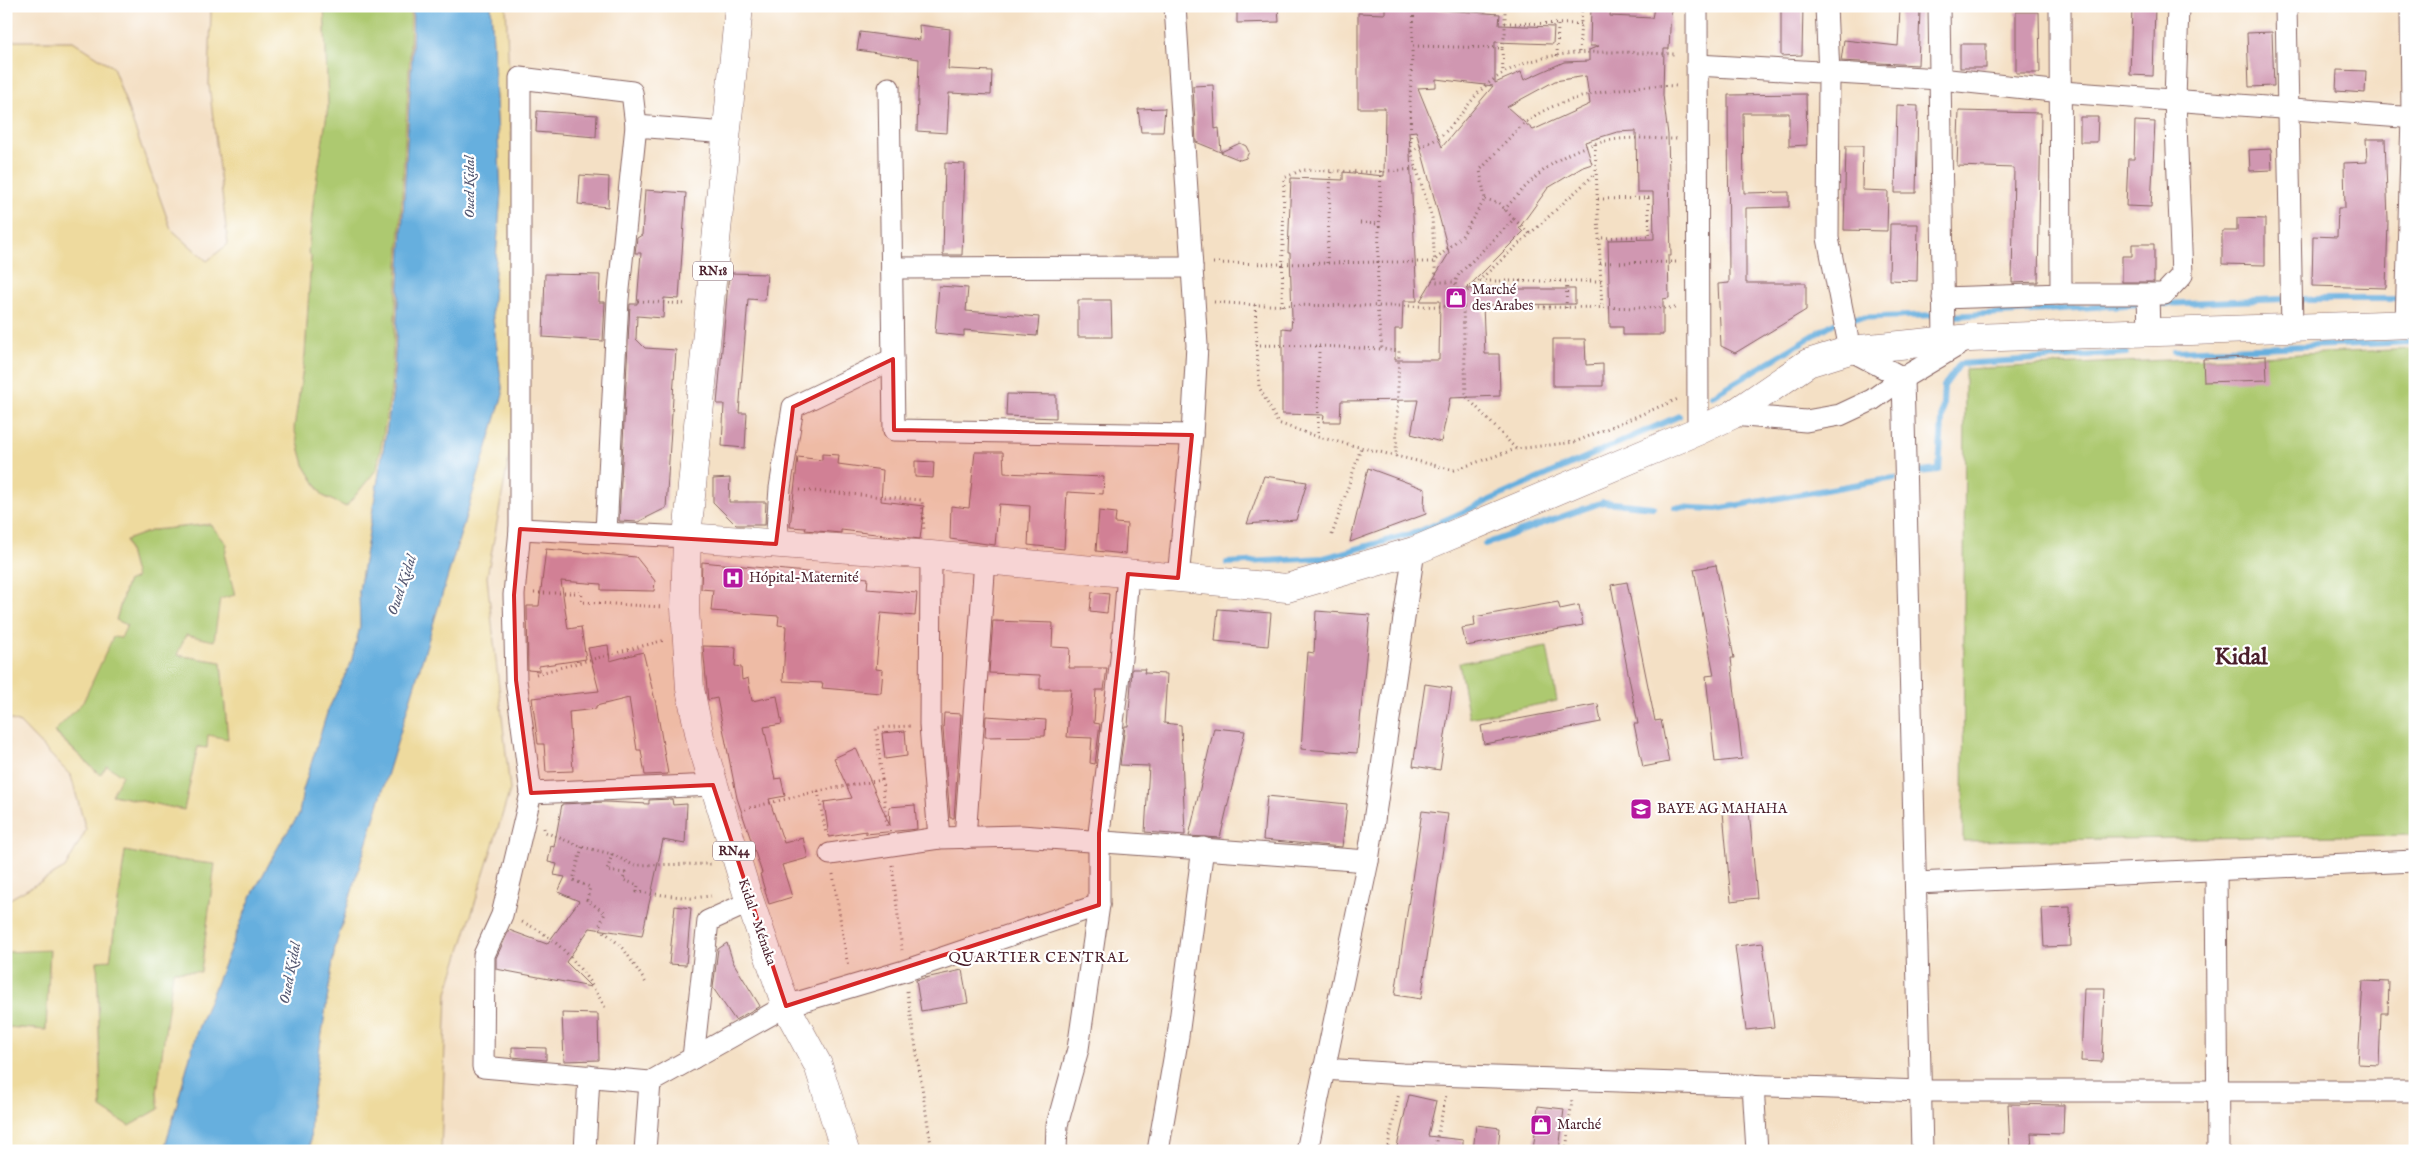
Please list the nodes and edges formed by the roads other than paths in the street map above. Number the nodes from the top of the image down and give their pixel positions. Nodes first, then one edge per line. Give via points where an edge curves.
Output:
1 (739, 6) edge
2 (1175, 6) edge
3 (1696, 6) edge
4 (1826, 6) edge
5 (1939, 6) edge
6 (2060, 6) edge
7 (2178, 6) edge
8 (2286, 6) edge
9 (2411, 6) edge
10 (1697, 60) junction
11 (1829, 74) junction
12 (1940, 80) junction
13 (889, 88) dead end
14 (2062, 92) junction
15 (2175, 100) junction
16 (2289, 108) junction
17 (2413, 117) edge
18 (636, 126) junction
19 (727, 133) junction
20 (1192, 265) junction
21 (892, 268) junction
22 (2061, 294) junction
23 (2148, 294) junction
24 (1943, 298) junction
25 (2411, 324) edge
26 (2292, 329) junction
27 (2149, 332) junction
28 (1970, 338) junction
29 (1944, 340) junction
30 (1850, 350) junction
31 (893, 359) junction
32 (1903, 378) junction
33 (1732, 415) junction
34 (1698, 431) junction
35 (1192, 435) junction
36 (520, 529) junction
37 (606, 532) junction
38 (686, 537) junction
39 (776, 544) junction
40 (1414, 551) junction
41 (928, 555) junction
42 (985, 560) junction
43 (1128, 574) junction
44 (1178, 578) junction
45 (713, 785) junction
46 (531, 793) junction
47 (939, 838) junction
48 (965, 838) junction
49 (1100, 841) junction
50 (1203, 848) junction
51 (830, 854) road end
52 (1368, 861) junction
53 (2415, 861) edge
54 (2216, 870) junction
55 (1916, 883) junction
56 (749, 898) junction
57 (1099, 905) junction
58 (786, 1006) junction
59 (693, 1058) junction
60 (1323, 1069) junction
61 (590, 1076) junction
62 (650, 1082) junction
63 (1752, 1085) junction
64 (2219, 1090) junction
65 (1922, 1091) junction
66 (2415, 1091) edge
67 (585, 1151) edge
68 (646, 1151) edge
69 (845, 1151) edge
70 (1056, 1151) edge
71 (1158, 1151) edge
72 (1307, 1151) edge
73 (1757, 1151) edge
74 (1922, 1151) edge
75 (2218, 1151) edge

1 - 19 main road, RN18
2 - 20 street
3 - 10 street
4 - 11 street
5 - 12 street
6 - 14 street
7 - 15 street
8 - 16 street
9 - 17 street
10 - 11 street
10 - 34 street
11 - 12 street
11 - 30 street via 1828,238
12 - 14 street
12 - 24 street
13 - 21 street
14 - 15 street
14 - 22 street
15 - 16 street
15 - 23 street via 2182,275 2164,294
16 - 17 street
16 - 26 street
17 - 25 street
18 - 19 street
18 - 36 street via 632,92 520,78
18 - 37 street via 618,299
19 - 38 main road, RN18
20 - 21 street
20 - 35 street via 1197,344
21 - 31 street
22 - 23 street
22 - 24 street
23 - 27 street
24 - 29 street
25 - 26 main road
26 - 27 main road
27 - 28 main road
28 - 29 main road
28 - 32 street
29 - 30 main road
30 - 32 street
30 - 33 main road via 1808,363
31 - 35 street via 894,430
31 - 39 street via 793,408 780,488
32 - 33 street via 1872,400 1840,415 1806,421
32 - 55 street
33 - 34 main road
34 - 40 main road
35 - 44 street
36 - 37 street
36 - 46 street via 514,595 516,680
37 - 38 street
38 - 39 main road
38 - 45 main road, Kidal - Ménaka / RN44 via 690,689
39 - 41 main road
40 - 44 main road via 1287,588
40 - 52 street
41 - 42 main road
41 - 47 street via 930,725
42 - 43 main road
42 - 48 street
43 - 44 main road
43 - 49 street
45 - 46 street
45 - 56 main road, Kidal - Ménaka / RN44
46 - 61 street via 502,914 484,955 483,1067
47 - 48 street
47 - 51 street
48 - 49 street via 1021,836
49 - 50 street
49 - 57 street
50 - 52 street
50 - 71 street via 1178,1036
52 - 60 street
53 - 54 street
54 - 55 street
54 - 64 street
55 - 65 street
56 - 58 main road, Kidal - Ménaka / RN44
56 - 59 street via 708,921
57 - 58 street via 904,971
57 - 70 street via 1078,1048 1057,1125
58 - 59 street
58 - 69 main road, Kidal - Ménaka / RN44 via 818,1065
59 - 62 street
60 - 63 street
60 - 72 street
61 - 62 street
61 - 67 street
62 - 68 street
63 - 65 street
63 - 73 street
64 - 65 street
64 - 66 street
64 - 75 street
65 - 74 street

